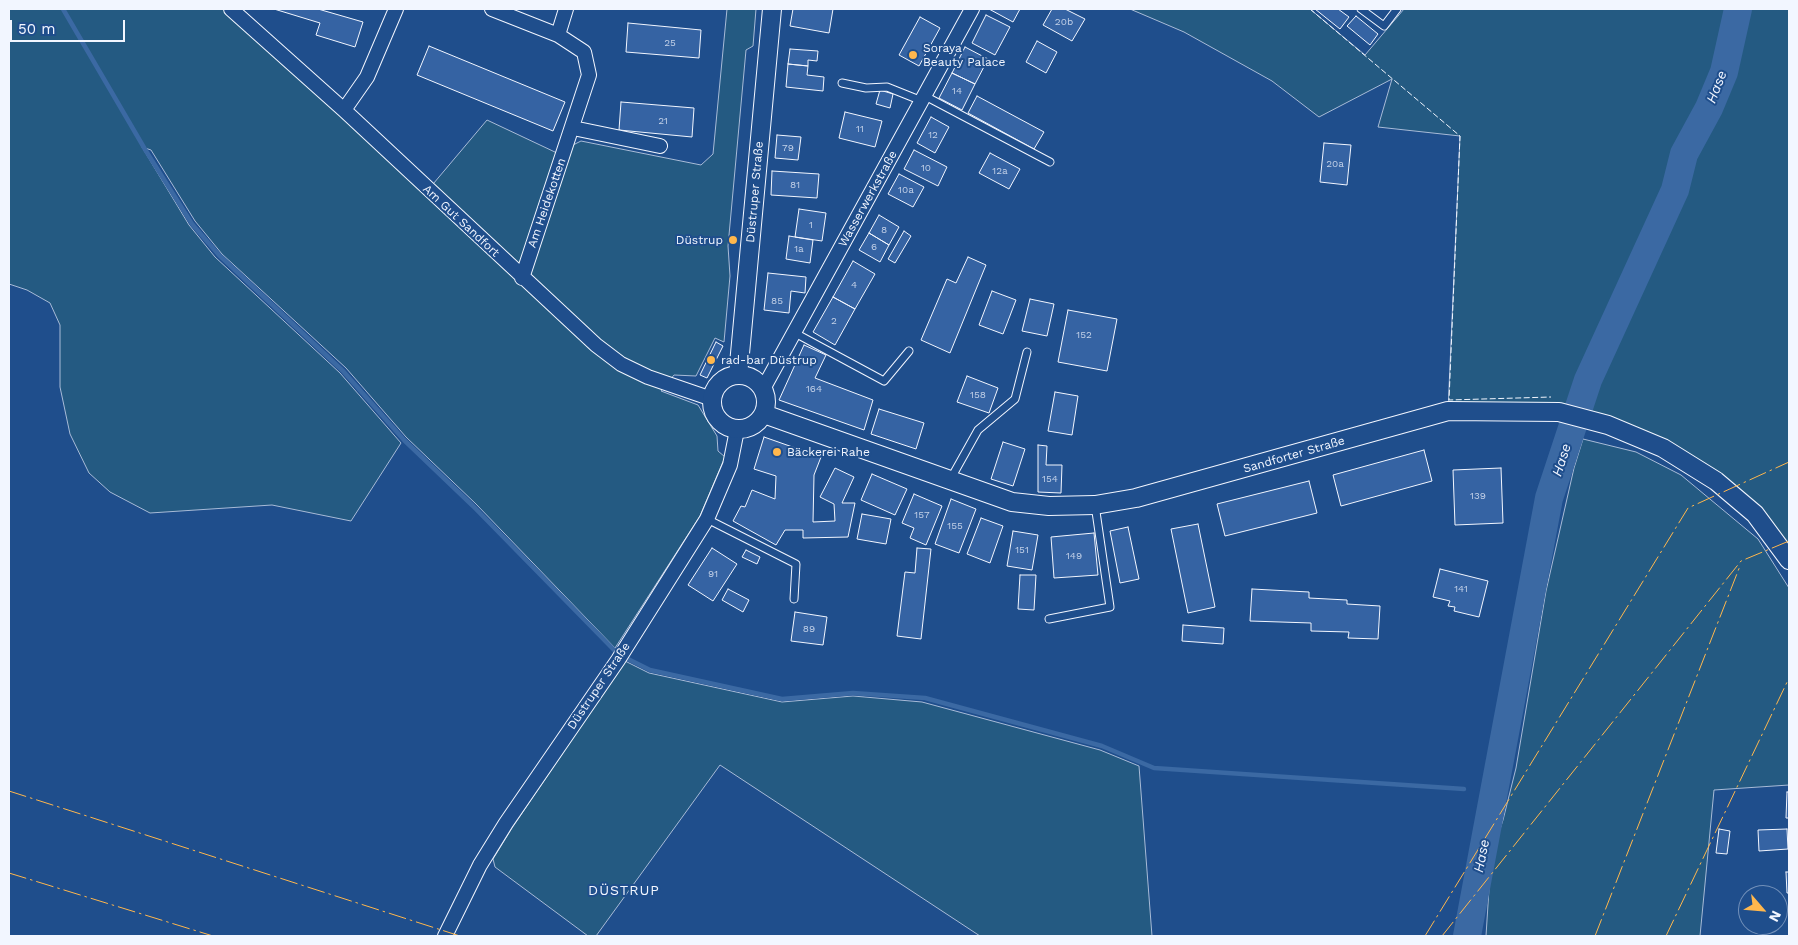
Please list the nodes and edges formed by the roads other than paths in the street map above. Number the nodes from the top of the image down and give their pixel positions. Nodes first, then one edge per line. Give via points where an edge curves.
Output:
1 (231, 9) edge
2 (396, 9) edge
3 (492, 9) edge
4 (566, 9) edge
5 (772, 9) edge
6 (972, 9) edge
7 (1362, 9) edge
8 (1397, 9) edge
9 (558, 35) junction
10 (842, 83) dead end
11 (923, 98) junction
12 (344, 110) junction
13 (573, 128) junction
14 (660, 146) dead end
15 (1050, 162) dead end
16 (522, 278) junction
17 (795, 333) junction
18 (909, 351) dead end
19 (1027, 352) dead end
20 (738, 375) junction
21 (763, 389) junction
22 (712, 399) junction
23 (764, 414) junction
24 (737, 430) junction
25 (950, 480) junction
26 (1095, 505) junction
27 (707, 519) junction
28 (1789, 560) edge
29 (794, 599) dead end
30 (1049, 619) dead end
31 (445, 936) edge

1 - 12 street, Am Gut Sandfort
2 - 12 street via 367,77
3 - 9 street, Am Heidekotten
4 - 9 street
5 - 20 street, Düstruper Straße
6 - 11 street, Wasserwerkstraße
7 - 8 lane via 1384,26
9 - 13 street, Am Heidekotten via 584,52 589,75
10 - 11 lane via 866,88 887,87
11 - 15 lane
11 - 17 street, Wasserwerkstraße
12 - 16 street, Am Gut Sandfort
13 - 14 street
13 - 16 street, Am Heidekotten
16 - 22 street, Am Gut Sandfort via 621,364
17 - 18 lane via 884,381
17 - 21 street, Wasserwerkstraße
19 - 25 lane via 1015,398 978,430
20 - 21 street via 753,378
20 - 22 street via 718,385
21 - 23 street via 766,397
22 - 24 street via 721,423
23 - 24 street via 753,426
23 - 25 street, Sandforter Straße
24 - 27 street, Düstruper Straße via 730,465
25 - 26 street, Sandforter Straße via 1012,502 1049,506
26 - 28 street, Sandforter Straße via 1206,480 1448,411 1559,412 1608,425 1663,448 1716,481 1755,514
26 - 30 lane via 1110,607
27 - 29 lane via 796,564
27 - 31 street, Düstruper Straße via 621,655 506,823 480,865

